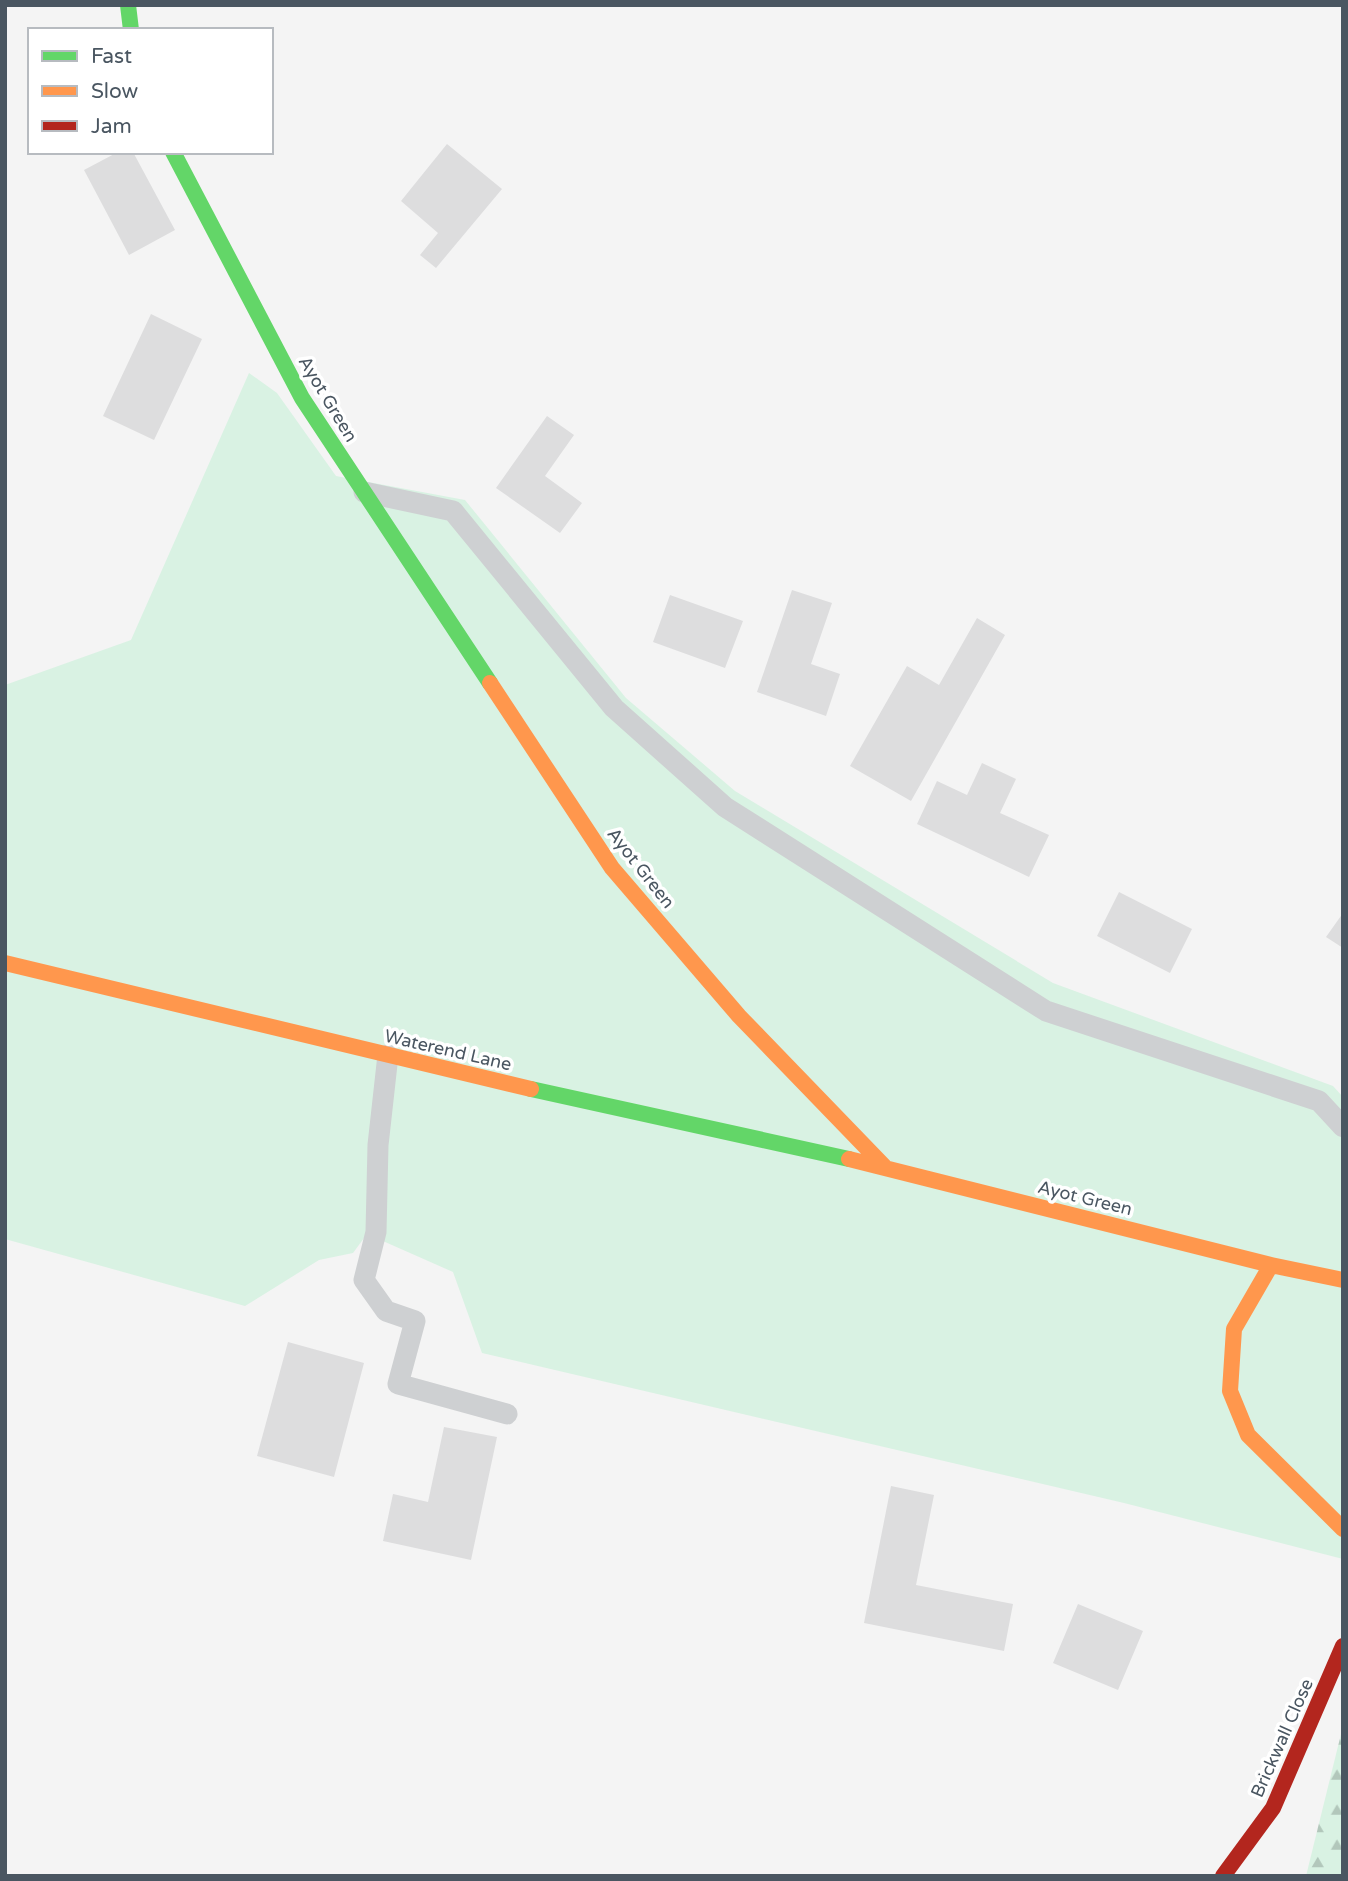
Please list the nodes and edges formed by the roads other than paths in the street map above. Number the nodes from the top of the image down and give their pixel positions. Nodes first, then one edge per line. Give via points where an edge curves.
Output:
1 (128, 5) edge
2 (131, 28) edge
3 (174, 154) edge
4 (364, 492) junction
5 (5, 962) edge
6 (388, 1055) junction
7 (1343, 1127) edge
8 (884, 1166) junction
9 (1271, 1265) junction
10 (1343, 1280) edge
11 (507, 1414) dead end
12 (1343, 1529) edge
13 (1343, 1646) edge
14 (1223, 1876) edge

1 - 2 street
3 - 4 street, Ayot Green via 302,398
4 - 7 lane via 453,510 614,708 725,807 1045,1011 1319,1101
4 - 8 street, Ayot Green via 612,868 739,1016
5 - 6 street, Waterend Lane
6 - 8 street, Waterend Lane
6 - 11 lane via 378,1146 376,1232 364,1280 386,1311 415,1321 398,1384
8 - 9 street, Ayot Green
9 - 10 street, Ayot Green
9 - 12 street via 1234,1329 1230,1391 1248,1434
13 - 14 street, Brickwall Close via 1273,1808

